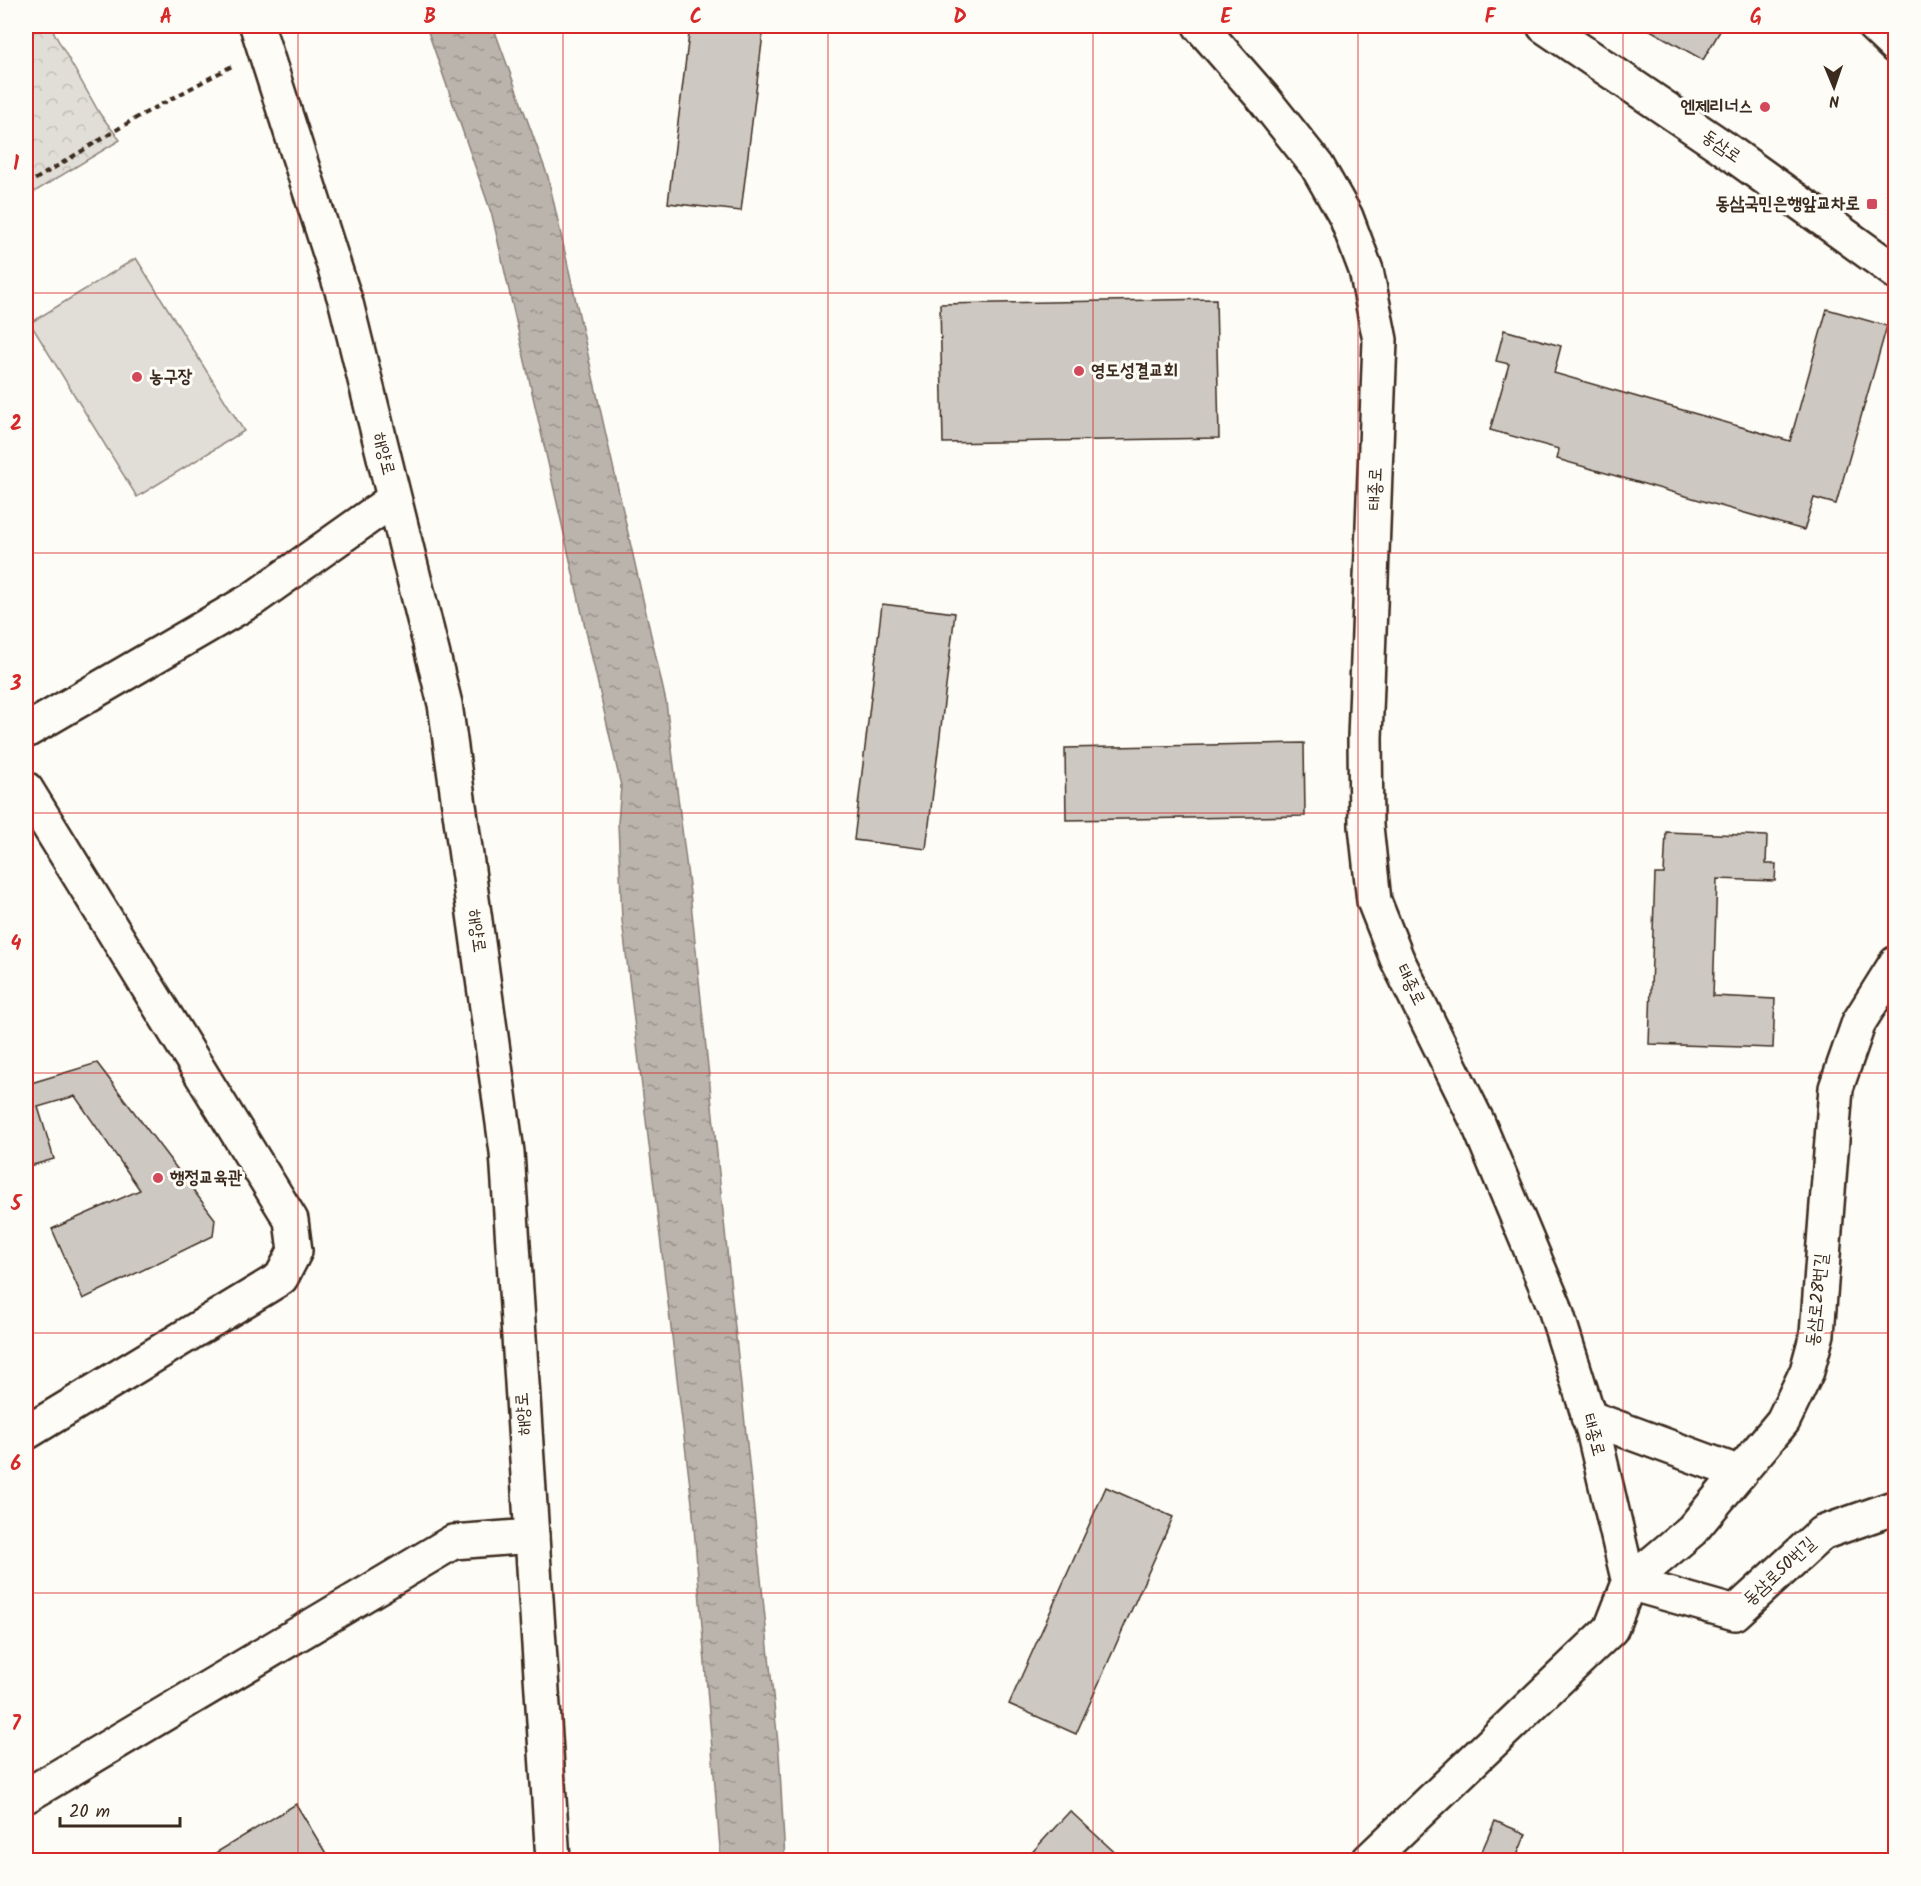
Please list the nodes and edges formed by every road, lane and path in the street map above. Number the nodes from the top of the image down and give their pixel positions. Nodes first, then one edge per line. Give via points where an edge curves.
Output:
1 (1200, 26) edge
2 (1544, 26) edge
3 (1874, 26) edge
4 (261, 37) edge
5 (1896, 47) edge
6 (26, 184) edge
7 (1896, 272) edge
8 (394, 499) junction
9 (26, 731) edge
10 (26, 789) edge
11 (1896, 963) edge
12 (1588, 1417) junction
13 (26, 1433) edge
14 (1740, 1473) junction
15 (1896, 1507) edge
16 (532, 1536) junction
17 (1629, 1583) junction
18 (26, 1796) edge
19 (553, 1860) edge
20 (1369, 1860) edge

1 - 12 main road, 태종로 via 1317,166 1346,217 1366,270 1380,340 1365,738 1366,826 1374,901 1397,959 1478,1123 1545,1284
2 - 7 main road, 동삼로
3 - 5 main road
4 - 6 path
4 - 8 main road, 해양로 via 346,303
8 - 9 main road via 253,599
8 - 16 main road, 해양로 via 445,704 507,1152
10 - 13 main road via 291,1220 295,1251 281,1278
11 - 14 main road, 동삼로28번길 via 1859,1022 1836,1088 1817,1334 1808,1371 1783,1421
12 - 14 main road
12 - 17 main road, 태종로
14 - 17 main road, 동삼로28번길 via 1692,1530
15 - 17 main road, 동삼로50번길 via 1822,1533 1736,1613
16 - 18 main road via 453,1542
16 - 19 main road, 해양로
17 - 20 main road via 1611,1629

